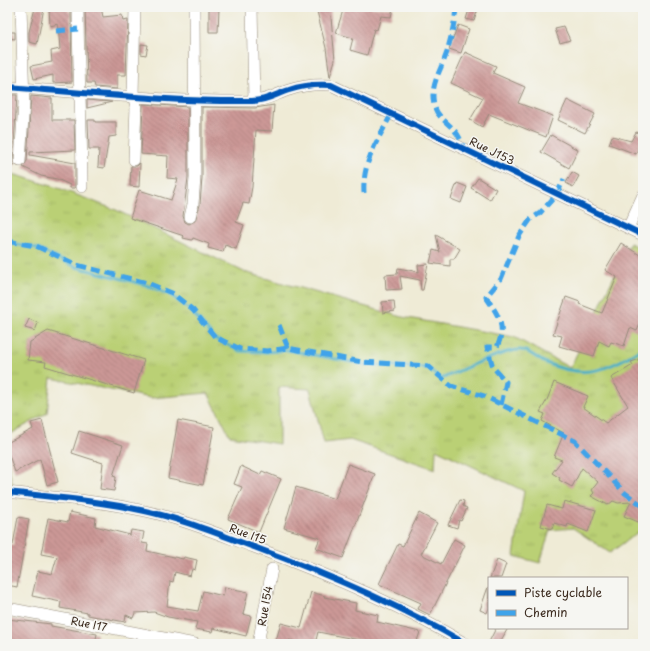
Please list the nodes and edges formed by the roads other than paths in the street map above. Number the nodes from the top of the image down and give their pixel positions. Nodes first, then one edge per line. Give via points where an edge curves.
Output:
1 (21, 7) edge
2 (78, 7) edge
3 (135, 7) edge
4 (194, 7) edge
5 (252, 7) edge
6 (7, 87) edge
7 (24, 88) junction
8 (79, 91) junction
9 (133, 96) junction
10 (194, 100) junction
11 (254, 102) junction
12 (134, 160) dead end
13 (20, 161) dead end
14 (82, 187) dead end
15 (643, 195) edge
16 (190, 217) dead end
17 (628, 228) junction
18 (643, 236) edge
19 (7, 492) edge
20 (272, 569) dead end
21 (7, 608) edge
22 (194, 644) edge
23 (258, 644) edge
24 (466, 644) edge

1 - 7 street
2 - 8 street
3 - 9 street
4 - 10 street
5 - 11 street
6 - 7 street
7 - 8 street
7 - 13 street
8 - 9 street
8 - 14 street
9 - 10 street
9 - 12 street via 136,106
10 - 11 street
10 - 16 street via 195,178
11 - 17 street, Rue J153 via 302,86 331,86
15 - 17 street
17 - 18 street, Rue J153
19 - 24 street, Rue I15 via 139,510 203,529 326,574
20 - 23 street, Rue I54
21 - 22 street, Rue I17

